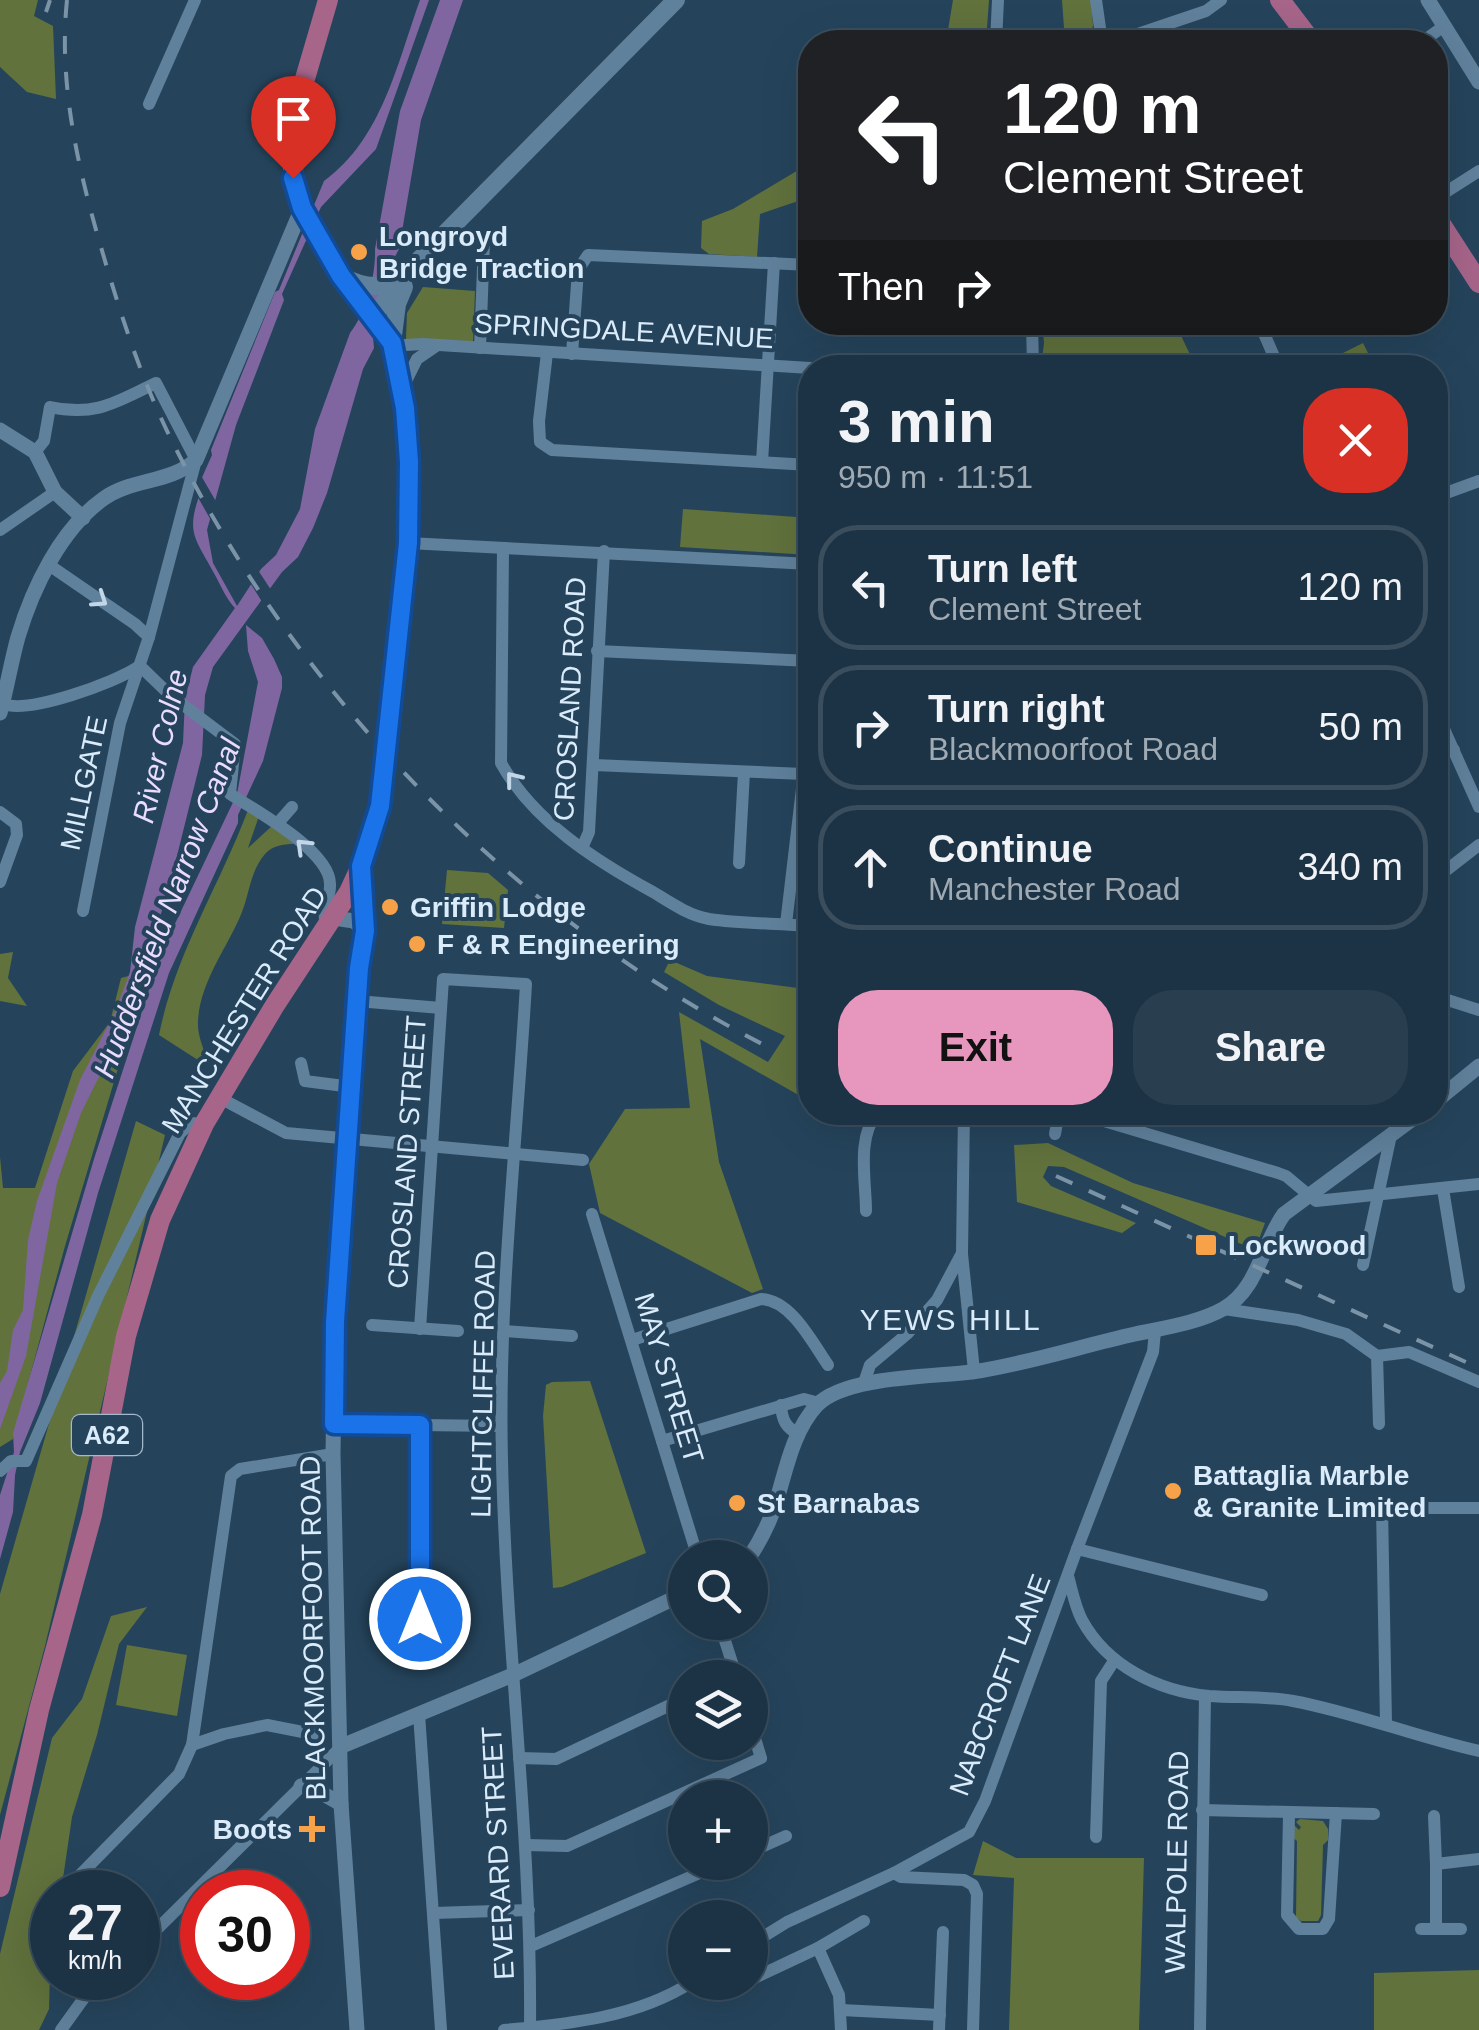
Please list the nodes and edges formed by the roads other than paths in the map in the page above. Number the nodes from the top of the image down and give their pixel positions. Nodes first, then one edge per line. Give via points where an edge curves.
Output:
1 (194, 0) edge
2 (328, 0) edge
3 (676, 0) edge
4 (998, 0) edge
5 (1096, 0) edge
6 (1221, 0) edge
7 (1280, 0) edge
8 (1428, 0) edge
9 (1444, 26) junction
10 (997, 30) edge
11 (1100, 30) edge
12 (1148, 30) edge
13 (1303, 30) edge
14 (1438, 30) edge
15 (1446, 30) edge
16 (1448, 32) edge
17 (1479, 82) edge
18 (149, 104) dead end
19 (1479, 172) edge
20 (1448, 192) edge
21 (303, 211) junction
22 (1448, 234) edge
23 (484, 241) dead end
24 (774, 263) junction
25 (798, 265) edge
26 (412, 267) junction
27 (1479, 283) edge
28 (376, 317) junction
29 (436, 346) junction
30 (480, 348) junction
31 (546, 353) junction
32 (572, 354) junction
33 (767, 365) junction
34 (798, 367) edge
35 (403, 388) junction
36 (0, 430) edge
37 (35, 452) junction
38 (196, 460) junction
39 (762, 462) junction
40 (798, 464) edge
41 (1479, 481) edge
42 (56, 492) junction
43 (1448, 492) edge
44 (82, 518) junction
45 (0, 530) edge
46 (408, 543) junction
47 (503, 548) junction
48 (604, 551) junction
49 (798, 563) edge
50 (49, 565) junction
51 (149, 637) junction
52 (597, 651) junction
53 (798, 660) edge
54 (140, 666) junction
55 (1, 708) edge
56 (1448, 737) edge
57 (1454, 750) junction
58 (1448, 751) edge
59 (594, 765) junction
60 (744, 772) junction
61 (798, 774) edge
62 (292, 807) dead end
63 (1479, 807) edge
64 (0, 812) edge
65 (278, 822) junction
66 (798, 824) edge
67 (1479, 846) edge
68 (582, 848) junction
69 (738, 863) dead end
70 (361, 866) junction
71 (1448, 870) edge
72 (0, 882) edge
73 (83, 911) dead end
74 (330, 922) junction
75 (786, 924) junction
76 (798, 925) edge
77 (365, 931) junction
78 (442, 979) joint
79 (1448, 1000) edge
80 (358, 1001) junction
81 (441, 1008) junction
82 (1479, 1010) edge
83 (302, 1063) dead end
84 (1479, 1066) edge
85 (352, 1087) junction
86 (1448, 1091) edge
87 (220, 1098) junction
88 (204, 1124) junction
89 (869, 1125) edge
90 (964, 1125) edge
91 (1057, 1125) edge
92 (1117, 1125) edge
93 (1393, 1125) edge
94 (1404, 1125) edge
95 (1395, 1132) junction
96 (1055, 1134) dead end
97 (346, 1140) junction
98 (432, 1147) junction
99 (516, 1154) junction
100 (584, 1160) dead end
101 (1479, 1184) edge
102 (1443, 1189) junction
103 (1378, 1195) junction
104 (1309, 1196) junction
105 (866, 1211) dead end
106 (592, 1214) dead end
107 (962, 1253) junction
108 (1363, 1266) dead end
109 (1459, 1288) dead end
110 (1224, 1309) junction
111 (372, 1325) dead end
112 (420, 1329) junction
113 (458, 1331) dead end
114 (505, 1331) junction
115 (1155, 1331) junction
116 (572, 1336) dead end
117 (632, 1340) junction
118 (1377, 1356) junction
119 (828, 1365) dead end
120 (974, 1371) junction
121 (864, 1382) junction
122 (1479, 1382) edge
123 (819, 1403) junction
124 (781, 1405) junction
125 (334, 1424) junction
126 (1379, 1424) dead end
127 (420, 1425) junction
128 (501, 1426) junction
129 (799, 1435) junction
130 (662, 1441) junction
131 (333, 1454) junction
132 (11, 1465) edge
133 (1479, 1508) edge
134 (692, 1540) edge
135 (760, 1540) edge
136 (1077, 1549) junction
137 (1068, 1576) junction
138 (1262, 1595) dead end
139 (668, 1601) edge
140 (420, 1653) dead end
141 (1114, 1660) junction
142 (513, 1675) junction
143 (1205, 1696) junction
144 (668, 1706) edge
145 (420, 1714) junction
146 (1386, 1722) junction
147 (318, 1735) dead end
148 (192, 1745) junction
149 (342, 1746) junction
150 (1479, 1751) edge
151 (519, 1758) junction
152 (757, 1760) edge
153 (301, 1786) junction
154 (342, 1804) junction
155 (1202, 1810) junction
156 (1289, 1814) junction
157 (1336, 1814) junction
158 (1374, 1814) dead end
159 (1434, 1816) dead end
160 (786, 1836) dead end
161 (1096, 1836) dead end
162 (768, 1844) edge
163 (526, 1845) junction
164 (1479, 1859) edge
165 (1436, 1864) junction
166 (85, 1870) edge
167 (894, 1872) junction
168 (683, 1880) edge
169 (0, 1887) edge
170 (529, 1910) junction
171 (434, 1912) junction
172 (864, 1921) dead end
173 (160, 1925) edge
174 (1461, 1930) dead end
175 (943, 1932) dead end
176 (768, 1934) edge
177 (531, 1946) junction
178 (818, 1948) junction
179 (768, 1971) edge
180 (668, 1993) edge
181 (83, 2000) edge
182 (841, 2010) junction
183 (940, 2015) junction
184 (530, 2028) edge
185 (547, 2028) edge
186 (61, 2030) edge
187 (356, 2030) edge
188 (440, 2030) edge
189 (504, 2030) edge
190 (841, 2030) edge
191 (939, 2030) edge
192 (972, 2030) edge
193 (1200, 2030) edge

1 - 18 street
2 - 21 main road, MANCHESTER ROAD / A62 via 294,130 293,178
3 - 26 main road
4 - 10 street
5 - 11 street
6 - 12 street
7 - 13 main road
8 - 9 street
9 - 14 street
9 - 15 street
16 - 17 street
19 - 20 street
21 - 28 main road, MANCHESTER ROAD / A62 via 341,276
21 - 38 street
22 - 27 main road
23 - 30 street
24 - 25 street
24 - 32 street via 588,254 578,270
24 - 33 street
26 - 28 main road
26 - 28 main road via 398,304
26 - 28 main road via 390,284
28 - 29 street, SPRINGDALE AVENUE via 418,344
28 - 35 main road, MANCHESTER ROAD / A62
29 - 30 street, SPRINGDALE AVENUE
29 - 35 street, SPRINGDALE AVENUE via 417,360
30 - 31 street, SPRINGDALE AVENUE
31 - 32 street, SPRINGDALE AVENUE
31 - 39 street via 540,442 552,450
32 - 33 street, SPRINGDALE AVENUE
33 - 34 street, SPRINGDALE AVENUE
33 - 39 street
35 - 46 main road, MANCHESTER ROAD / A62
36 - 37 street
37 - 38 street via 50,408 93,411 156,383
37 - 42 street
38 - 44 street via 168,478 123,488
38 - 51 street, MILLGATE
39 - 40 street
41 - 43 street
42 - 44 street
42 - 45 street
44 - 50 street
46 - 47 street
46 - 70 main road, MANCHESTER ROAD / A62 via 380,806
47 - 48 street
68 -> 47 street via 509,778 501,762
48 - 49 street
48 - 52 street, CROSLAND ROAD
50 -> 51 street
50 - 55 street via 18,635
51 - 54 street, MILLGATE
52 - 53 street
52 - 59 street, CROSLAND ROAD
54 - 55 street via 118,681 28,708
54 - 65 street via 236,746 229,790
54 - 73 street, MILLGATE via 116,742
56 - 57 street
57 - 58 street
57 - 63 street
59 - 60 street
59 - 68 street, CROSLAND ROAD
60 - 61 street
60 - 69 street
62 - 65 street
64 - 72 street via 16,824 16,836
74 -> 65 street via 323,917 327,870
66 - 75 street
67 - 71 street
68 - 75 street via 690,913
70 - 74 main road, MANCHESTER ROAD / A62
70 - 77 street, BLACKMOORFOOT ROAD
74 - 77 street via 354,921
74 - 87 main road, MANCHESTER ROAD / A62
75 - 76 street
77 - 80 street, BLACKMOORFOOT ROAD
78 - 81 street, CROSLAND STREET
78 - 99 street, LIGHTCLIFFE ROAD via 526,984
79 - 82 street
80 - 81 street
80 - 85 street, BLACKMOORFOOT ROAD
81 - 98 street, CROSLAND STREET
83 - 85 street via 305,1081
84 - 86 street
85 - 97 street, BLACKMOORFOOT ROAD
87 - 88 main road, MANCHESTER ROAD / A62
87 - 97 street via 286,1132
88 - 132 street via 191,1122 180,1133 98,1296 30,1455
88 - 169 main road, MANCHESTER ROAD / A62 via 160,1220 126,1336 92,1515
89 - 105 street
90 - 107 street
91 - 96 street
92 - 104 street via 1278,1173
93 - 95 street
94 - 95 street
95 - 103 street
95 - 104 street
97 - 98 street
97 - 125 street, BLACKMOORFOOT ROAD
98 - 99 street
98 - 112 street, CROSLAND STREET
99 - 100 street
99 - 114 street, LIGHTCLIFFE ROAD
101 - 102 street
102 - 103 street
102 - 109 street
103 - 104 street via 1328,1202
103 - 108 street
104 - 110 street via 1284,1214 1254,1276
106 - 117 street, MAY STREET
107 - 120 street
107 - 121 street via 937,1300 870,1364
110 - 115 street
110 - 118 street via 1346,1334
111 - 112 street
112 - 113 street
114 - 116 street
114 - 128 street, LIGHTCLIFFE ROAD
115 - 120 street
115 - 136 street, NABCROFT LANE via 1154,1352
117 - 119 street via 773,1299
117 - 130 street, MAY STREET
118 - 122 street via 1409,1352
118 - 126 street
120 - 121 street
121 - 123 street
123 - 124 street
123 - 129 street
124 - 129 street via 788,1429
124 - 130 street
125 - 127 street
125 - 131 street, BLACKMOORFOOT ROAD
127 - 128 street
127 - 140 street
128 - 142 street, LIGHTCLIFFE ROAD
129 - 135 street
130 - 134 street, MAY STREET
131 - 148 street via 232,1476
131 - 149 street, BLACKMOORFOOT ROAD
133 - 146 street via 1382,1508
136 - 137 street, NABCROFT LANE
136 - 138 street
137 - 141 street via 1082,1620
137 - 167 street, NABCROFT LANE via 968,1832
139 - 142 street
141 - 143 street via 1170,1689
141 - 161 street via 1101,1681
142 - 145 street
142 - 151 street, EVERARD STREET
143 - 146 street via 1290,1701
143 - 155 street, WALPOLE ROAD
144 - 151 street via 556,1759
145 - 149 street
145 - 171 street
146 - 150 street
147 - 148 street via 266,1725
148 - 166 street via 179,1774
149 - 153 street
149 - 154 street, BLACKMOORFOOT ROAD
151 - 163 street, EVERARD STREET
152 - 163 street via 567,1846
153 - 154 street
153 - 173 street
154 - 187 street, BLACKMOORFOOT ROAD
155 - 156 street
155 - 193 street, WALPOLE ROAD
156 - 157 street
156 - 157 street via 1288,1915 1299,1929 1323,1929 1329,1919
157 - 158 street
159 - 165 street
160 - 162 street
163 - 170 street, EVERARD STREET
164 - 165 street
165 - 174 street via 1428,1929
167 - 176 street, NABCROFT LANE
167 - 192 street via 964,1880 978,1894
168 - 177 street
170 - 171 street
170 - 177 street, EVERARD STREET
171 - 188 street
172 - 178 street
175 - 183 street
177 - 184 street, EVERARD STREET
178 - 179 street
178 - 182 street
180 - 185 street via 622,2013
181 - 186 street
182 - 183 street
182 - 190 street
183 - 191 street
184 - 185 street
184 - 189 street

